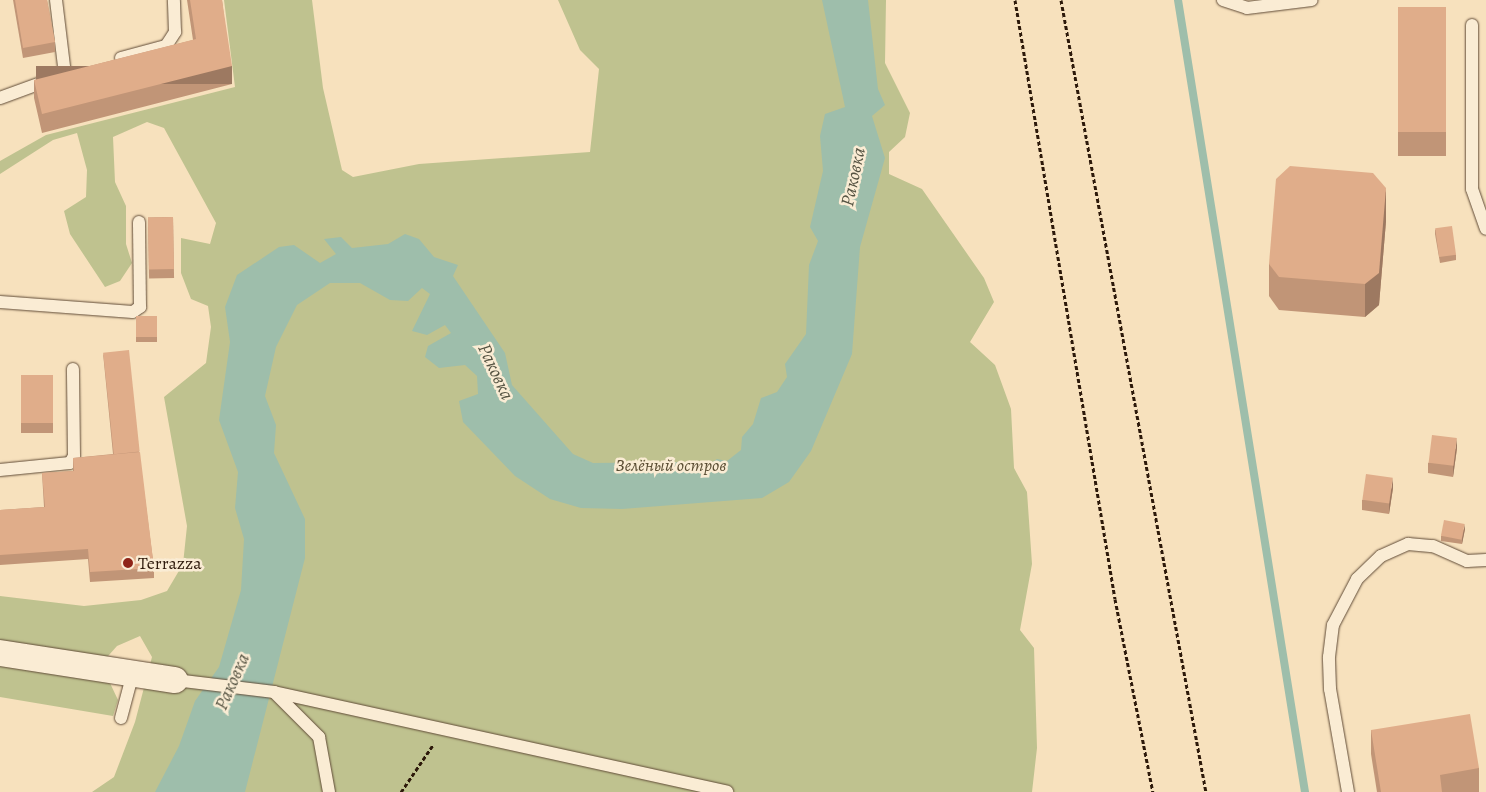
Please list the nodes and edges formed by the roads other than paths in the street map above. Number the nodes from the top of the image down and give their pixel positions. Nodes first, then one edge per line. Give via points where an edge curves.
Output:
1 (56, 0) edge
2 (174, 0) edge
3 (1223, 0) edge
4 (1312, 0) edge
5 (1472, 25) dead end
6 (111, 61) edge
7 (84, 69) edge
8 (65, 74) junction
9 (0, 98) edge
10 (139, 222) dead end
11 (1486, 229) edge
12 (0, 302) edge
13 (73, 369) dead end
14 (0, 470) edge
15 (1486, 560) edge
16 (0, 653) edge
17 (133, 673) junction
18 (175, 680) joint
19 (274, 692) junction
20 (121, 718) dead end
21 (329, 792) edge
22 (727, 792) edge
23 (1348, 792) edge

1 - 8 lane
2 - 6 lane via 175,32 166,46
3 - 4 lane via 1247,8
5 - 11 lane via 1472,190
7 - 8 lane
8 - 9 lane
10 - 12 lane via 140,307 133,312
13 - 14 lane via 74,456 70,463
15 - 23 lane via 1467,561 1433,546 1408,544 1380,556 1357,579 1333,625 1329,658 1330,690
16 - 17 street
17 - 18 street
17 - 20 lane
18 - 19 lane
19 - 21 lane via 319,737
19 - 22 lane

